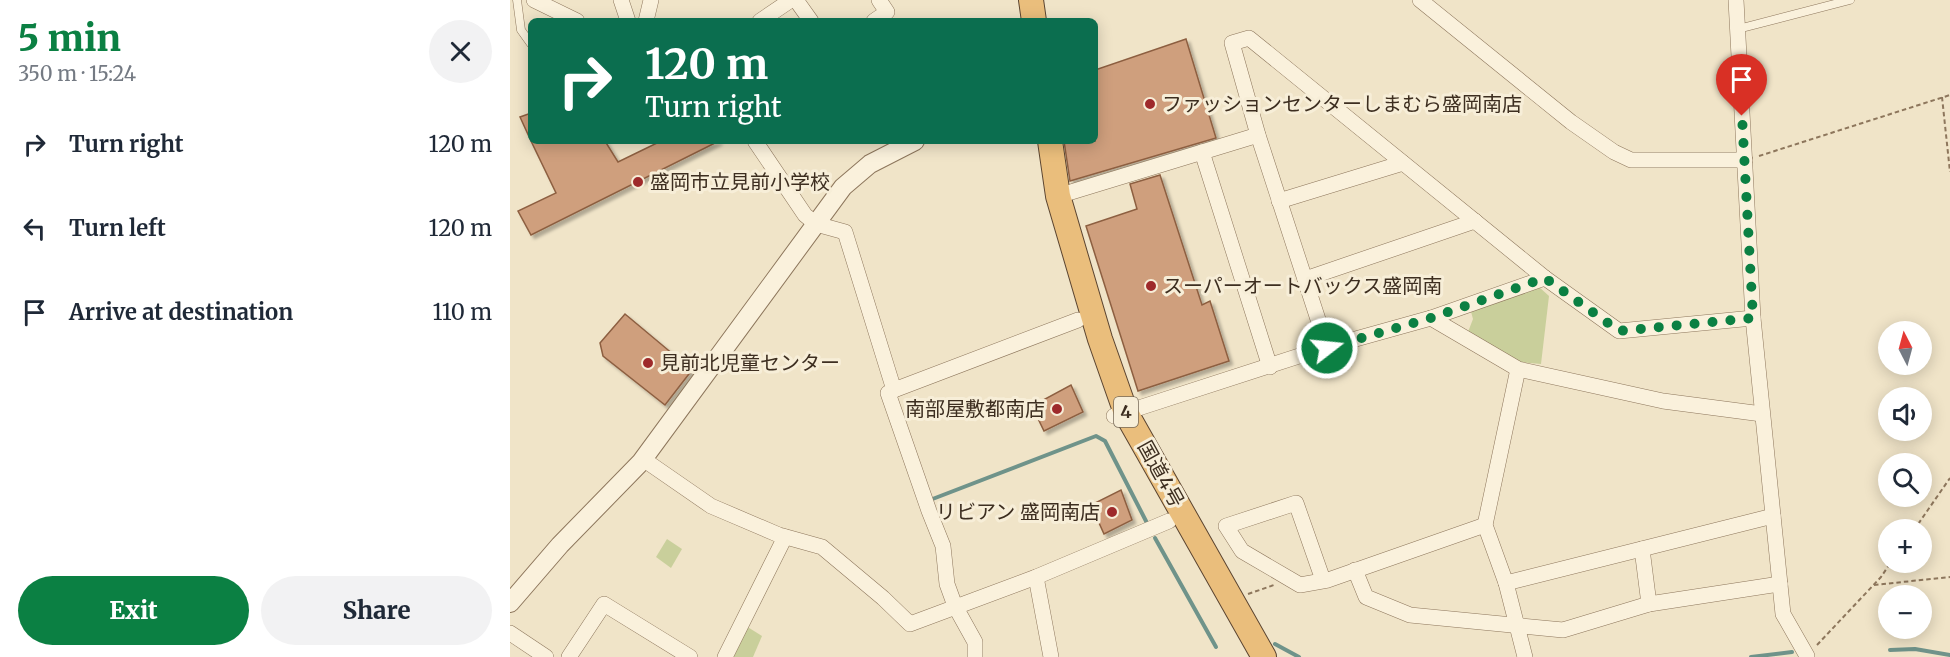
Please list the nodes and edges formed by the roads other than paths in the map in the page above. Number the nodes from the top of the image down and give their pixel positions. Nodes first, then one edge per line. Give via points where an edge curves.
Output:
1 (517, 0) edge
2 (534, 0) edge
3 (621, 0) edge
4 (651, 0) edge
5 (791, 0) edge
6 (796, 0) edge
7 (879, 0) edge
8 (1017, 0) edge
9 (1031, 0) edge
10 (1420, 0) edge
11 (1736, 0) edge
12 (1851, 0) edge
13 (571, 18) edge
14 (627, 18) edge
15 (647, 18) edge
16 (764, 18) edge
17 (809, 18) edge
18 (878, 18) edge
19 (1019, 18) edge
20 (1034, 18) edge
21 (1738, 29) junction
22 (528, 40) edge
23 (1258, 135) junction
24 (757, 144) edge
25 (902, 144) edge
26 (1035, 144) edge
27 (1050, 144) edge
28 (1202, 152) junction
29 (1745, 160) junction
30 (1404, 163) junction
31 (1058, 196) junction
32 (1279, 201) junction
33 (1475, 221) junction
34 (816, 224) junction
35 (1545, 278) junction
36 (1305, 279) junction
37 (1431, 318) junction
38 (1753, 318) junction
39 (1078, 320) junction
40 (1327, 348) junction
41 (1270, 367) junction
42 (1518, 369) junction
43 (894, 390) junction
44 (1762, 414) junction
45 (1120, 415) junction
46 (643, 459) junction
47 (1773, 516) junction
48 (1169, 521) junction
49 (1485, 525) junction
50 (785, 537) junction
51 (1642, 549) junction
52 (1355, 570) junction
53 (1036, 577) junction
54 (1323, 580) junction
55 (1506, 584) junction
56 (1780, 584) junction
57 (510, 603) edge
58 (1649, 604) junction
59 (955, 606) junction
60 (1517, 626) junction
61 (510, 633) edge
62 (1807, 656) edge
63 (546, 657) edge
64 (569, 657) edge
65 (690, 657) edge
66 (725, 657) edge
67 (975, 657) edge
68 (1051, 657) edge
69 (1246, 657) edge
70 (1264, 657) edge
71 (1525, 657) edge
72 (1802, 657) edge
73 (1817, 657) edge

1 - 22 lane via 520,30
2 - 13 street
3 - 14 street
4 - 15 street
5 - 16 street
6 - 17 street
7 - 18 street via 887,12
8 - 19 highway
9 - 20 highway
10 - 29 street via 1614,152 1631,160
11 - 21 street
12 - 21 lane
21 - 29 street
23 - 28 street
23 - 30 street via 1232,43 1249,38
23 - 32 street
24 - 34 street via 805,215
25 - 34 street via 843,187
26 - 39 highway, 国道4号 / 4 via 1044,201
27 - 31 highway, 国道4号 / 4
28 - 31 street
28 - 41 street
29 - 38 street
30 - 32 street
30 - 33 street
31 - 45 highway, 国道4号 / 4
32 - 36 street
33 - 35 street
33 - 36 street
34 - 43 street via 845,232
34 - 46 street
35 - 37 street
35 - 38 street via 1619,331
36 - 40 street
37 - 40 street
37 - 42 street
38 - 44 street
39 - 43 street
39 - 45 highway, 国道4号 / 4
40 - 41 street
41 - 45 street
42 - 44 street via 1663,401
42 - 49 street
43 - 59 street via 888,393 943,546 947,584
44 - 47 street
45 - 48 highway, 国道4号 / 4
45 - 70 highway, 国道4号 / 4
46 - 50 street via 711,506
46 - 57 street
47 - 51 street
47 - 56 street
48 - 53 street
48 - 69 highway, 国道4号 / 4
49 - 52 street
49 - 55 street
50 - 59 street via 822,547 910,624
50 - 66 street
51 - 55 street
51 - 58 street
52 - 54 street
52 - 60 street via 1366,597 1410,615
53 - 59 street
53 - 68 street
54 - 54 street via 1300,585 1242,551 1226,526 1296,503
55 - 60 street
56 - 58 street
56 - 62 street via 1783,614
58 - 60 street via 1563,630
59 - 67 street via 975,642
60 - 71 street
61 - 63 street
62 - 72 street
62 - 73 street
64 - 65 street via 604,604

